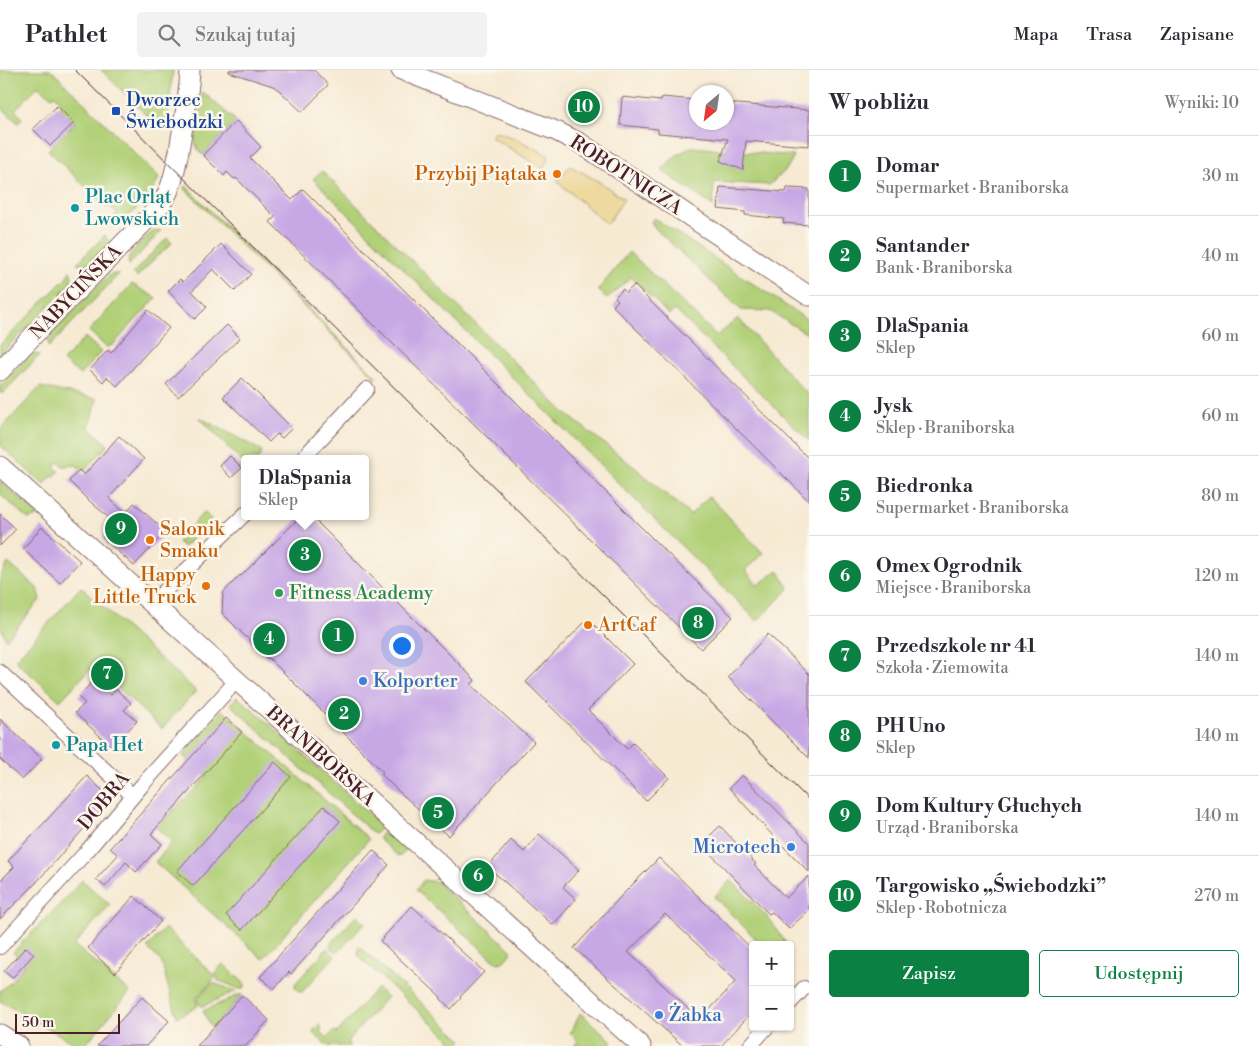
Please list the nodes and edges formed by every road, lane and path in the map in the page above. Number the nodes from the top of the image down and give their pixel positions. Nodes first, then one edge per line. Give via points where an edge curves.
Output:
1 (190, 70) edge
2 (401, 70) edge
3 (809, 296) edge
4 (2, 367) edge
5 (367, 389) dead end
6 (306, 455) edge
7 (0, 466) edge
8 (241, 518) edge
9 (152, 603) junction
10 (0, 672) edge
11 (236, 680) junction
12 (134, 796) junction
13 (0, 947) edge
14 (804, 988) dead end
15 (794, 999) edge
16 (764, 1031) edge
17 (0, 1034) edge
18 (18, 1046) edge
19 (641, 1046) edge
20 (750, 1046) edge

1 - 4 street, NABYCIŃSKA via 177,166 163,201
2 - 3 street, ROBOTNICZA via 556,130 580,143
5 - 6 street
7 - 9 street, BRANIBORSKA
8 - 9 street
9 - 11 street, BRANIBORSKA
10 - 12 street
11 - 12 street, DOBRA
11 - 19 street, BRANIBORSKA
12 - 13 street, DOBRA
14 - 15 street
16 - 20 street
17 - 18 street

